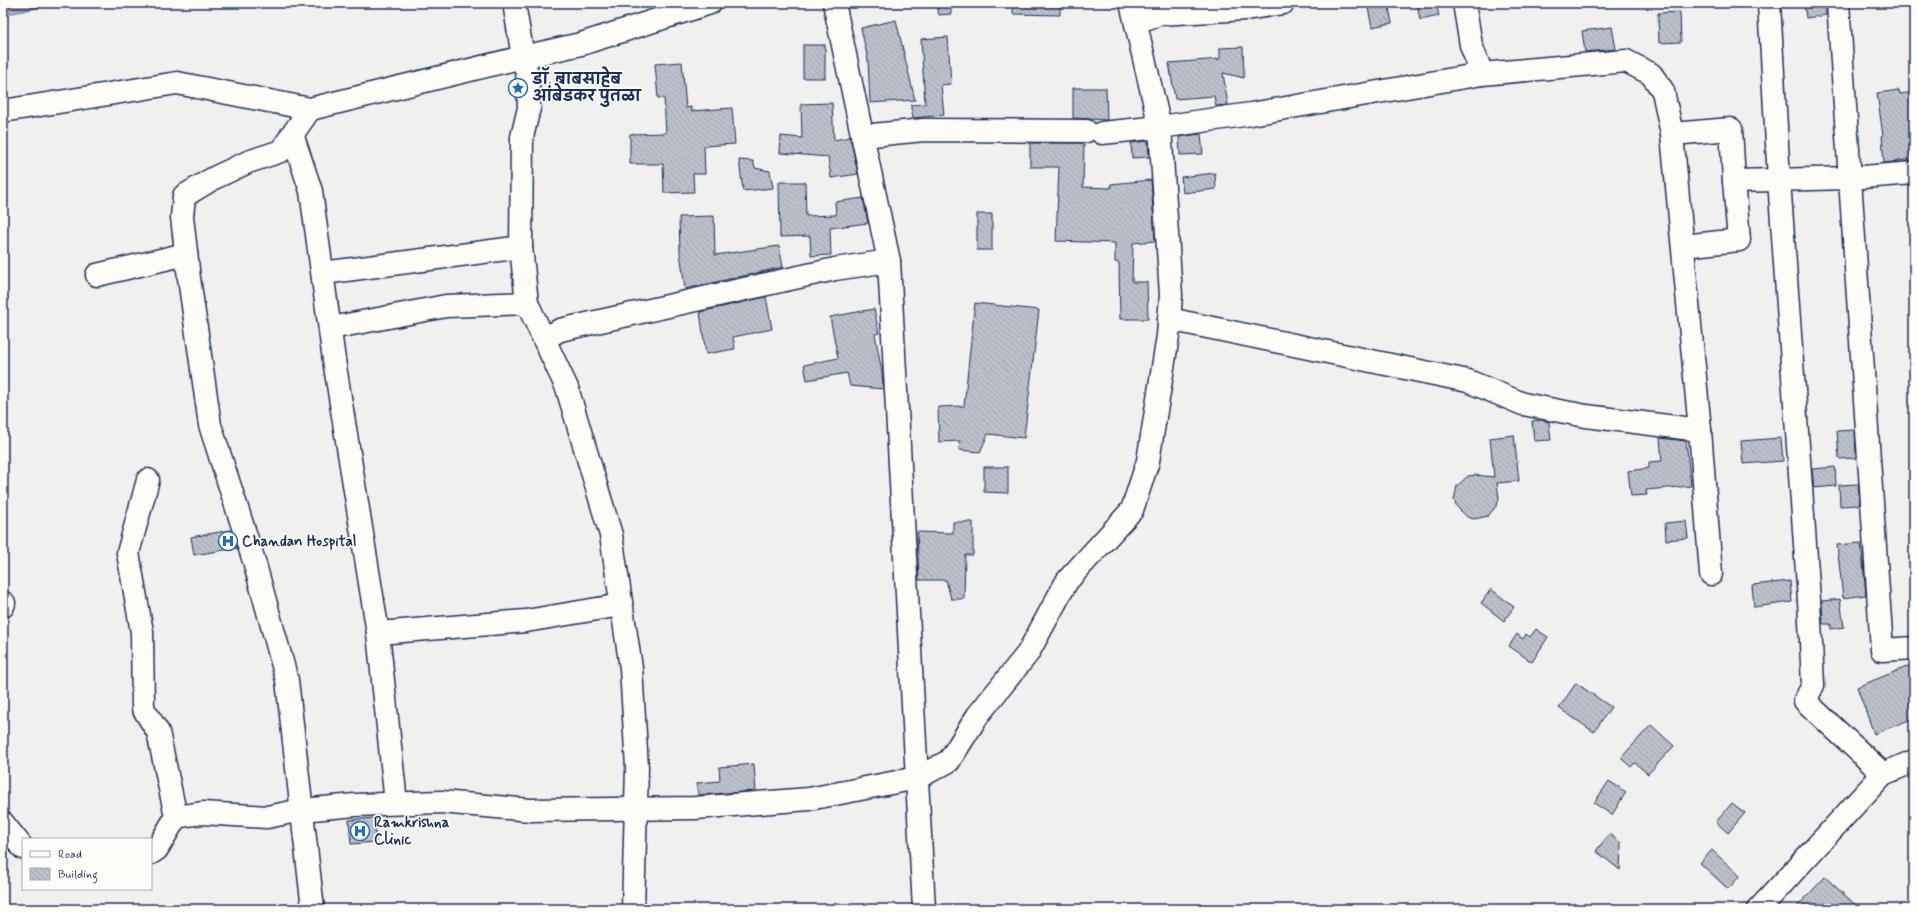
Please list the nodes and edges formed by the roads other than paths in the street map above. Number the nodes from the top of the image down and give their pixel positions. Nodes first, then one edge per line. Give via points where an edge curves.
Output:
1 (514, 3) edge
2 (710, 3) edge
3 (834, 3) edge
4 (1283, 3) edge
5 (1464, 3) edge
6 (1769, 3) edge
7 (1838, 3) edge
8 (1133, 13) edge
9 (522, 57) junction
10 (1482, 74) junction
11 (310, 109) junction
12 (3, 111) edge
13 (1160, 127) junction
14 (292, 134) junction
15 (1672, 134) junction
16 (862, 136) junction
17 (1914, 173) edge
18 (1850, 178) junction
19 (1779, 180) junction
20 (1734, 181) junction
21 (1683, 246) junction
22 (522, 247) junction
23 (186, 254) junction
24 (888, 260) junction
25 (323, 273) junction
26 (97, 275) dead end
27 (527, 303) junction
28 (1170, 319) junction
29 (331, 328) junction
30 (544, 339) junction
31 (1700, 430) junction
32 (148, 480) dead end
33 (1711, 574) dead end
34 (621, 605) junction
35 (378, 633) junction
36 (1914, 648) edge
37 (1914, 761) edge
38 (1883, 774) junction
39 (917, 778) junction
40 (396, 803) junction
41 (636, 807) junction
42 (302, 810) junction
43 (176, 817) junction
44 (3, 823) edge
45 (3, 847) edge
46 (22, 847) edge
47 (22, 848) edge
48 (152, 852) edge
49 (313, 909) edge
50 (633, 909) edge
51 (924, 909) edge
52 (1759, 909) edge

1 - 9 street
2 - 9 street via 581,44
3 - 16 street
4 - 8 street via 1246,9
5 - 10 street via 1471,45
6 - 19 street
7 - 18 street
8 - 13 street
9 - 11 street
9 - 22 street via 528,78 529,108 522,137
10 - 13 street
10 - 15 street via 1626,61 1651,74 1663,91
11 - 12 street via 178,83
11 - 14 street
13 - 16 street via 1094,132 924,130
13 - 28 street via 1171,295
14 - 23 street via 281,151 248,162 184,196 182,217
14 - 25 street via 311,191
15 - 20 street via 1731,129
15 - 21 street
16 - 24 street
17 - 18 street
18 - 19 street
18 - 36 street via 1882,650
19 - 20 street
19 - 38 street via 1809,600 1813,685 1805,701
20 - 21 street via 1739,240
21 - 31 street
22 - 25 street
22 - 27 street
23 - 26 street
23 - 42 street via 210,424 254,561 287,680
24 - 30 street via 560,330
24 - 39 street
25 - 29 street
27 - 29 street via 446,306
27 - 30 street
28 - 31 street via 1468,381 1522,404 1586,416
28 - 39 street via 1148,461 1132,510 1067,581 1028,653 978,715 949,761
29 - 35 street
30 - 34 street via 568,388 611,535
31 - 33 street
32 - 43 street via 128,553 142,632 143,708 158,732
34 - 35 street via 526,621
34 - 41 street via 631,668 637,768
35 - 40 street
37 - 38 street
38 - 52 street
39 - 41 street via 809,800 695,808
39 - 51 street
40 - 41 street via 440,802 530,810
40 - 42 street
41 - 50 street
42 - 43 street via 266,818 202,813
42 - 49 street
43 - 48 street via 157,849
44 - 46 street
45 - 47 street

